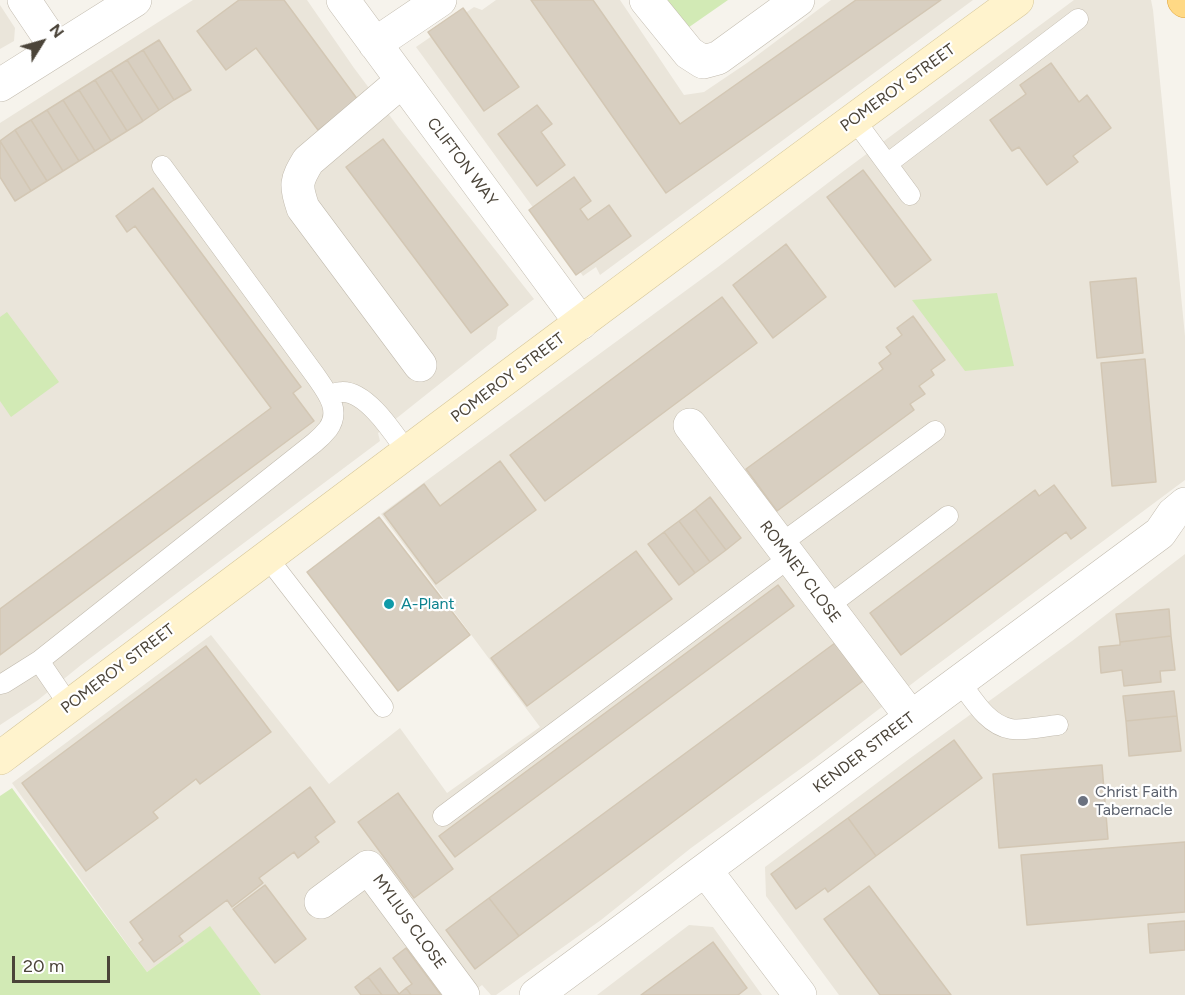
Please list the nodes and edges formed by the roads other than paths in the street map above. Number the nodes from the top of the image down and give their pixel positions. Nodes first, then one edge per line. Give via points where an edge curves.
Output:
1 (24, 0) edge
2 (135, 0) edge
3 (343, 0) edge
4 (440, 0) edge
5 (646, 0) edge
6 (798, 0) edge
7 (1017, 0) edge
8 (1078, 19) dead end
9 (375, 44) junction
10 (57, 49) junction
11 (402, 81) junction
12 (0, 85) edge
13 (854, 119) junction
14 (887, 164) junction
15 (162, 166) dead end
16 (910, 195) dead end
17 (581, 324) junction
18 (420, 364) dead end
19 (328, 395) junction
20 (690, 425) dead end
21 (935, 431) dead end
22 (407, 452) junction
23 (1185, 504) edge
24 (948, 516) dead end
25 (784, 551) junction
26 (267, 557) junction
27 (827, 607) junction
28 (39, 661) junction
29 (960, 682) junction
30 (0, 684) edge
31 (69, 705) junction
32 (382, 707) dead end
33 (911, 717) junction
34 (1058, 725) dead end
35 (0, 758) edge
36 (443, 816) dead end
37 (706, 871) junction
38 (321, 902) dead end
39 (463, 995) edge
40 (536, 995) edge
41 (800, 995) edge

1 - 10 street
2 - 10 street
3 - 9 street, CLIFTON WAY
4 - 9 street
5 - 6 street via 689,54 703,62 718,58
7 - 13 main road, POMEROY STREET
8 - 14 lane
9 - 11 street, CLIFTON WAY
10 - 12 street
11 - 17 street, CLIFTON WAY
11 - 18 street via 308,161 298,177 297,192 303,208
13 - 14 lane
13 - 17 main road, POMEROY STREET
14 - 16 lane
15 - 19 lane
17 - 22 main road, POMEROY STREET
19 - 22 lane via 341,391 361,399
19 - 28 lane via 335,411 330,427 314,443
20 - 25 street, ROMNEY CLOSE
21 - 25 lane
22 - 26 main road, POMEROY STREET
23 - 29 street, KENDER STREET via 1160,533
24 - 27 lane
25 - 27 street, ROMNEY CLOSE
25 - 36 lane
26 - 31 main road, POMEROY STREET
26 - 32 lane
27 - 33 street, ROMNEY CLOSE
28 - 30 lane
28 - 31 lane
29 - 33 street, KENDER STREET
29 - 34 lane via 996,724 1011,729
31 - 35 main road, POMEROY STREET
33 - 37 street, KENDER STREET
37 - 40 street, KENDER STREET
37 - 41 street
38 - 39 street, MYLIUS CLOSE via 368,867

